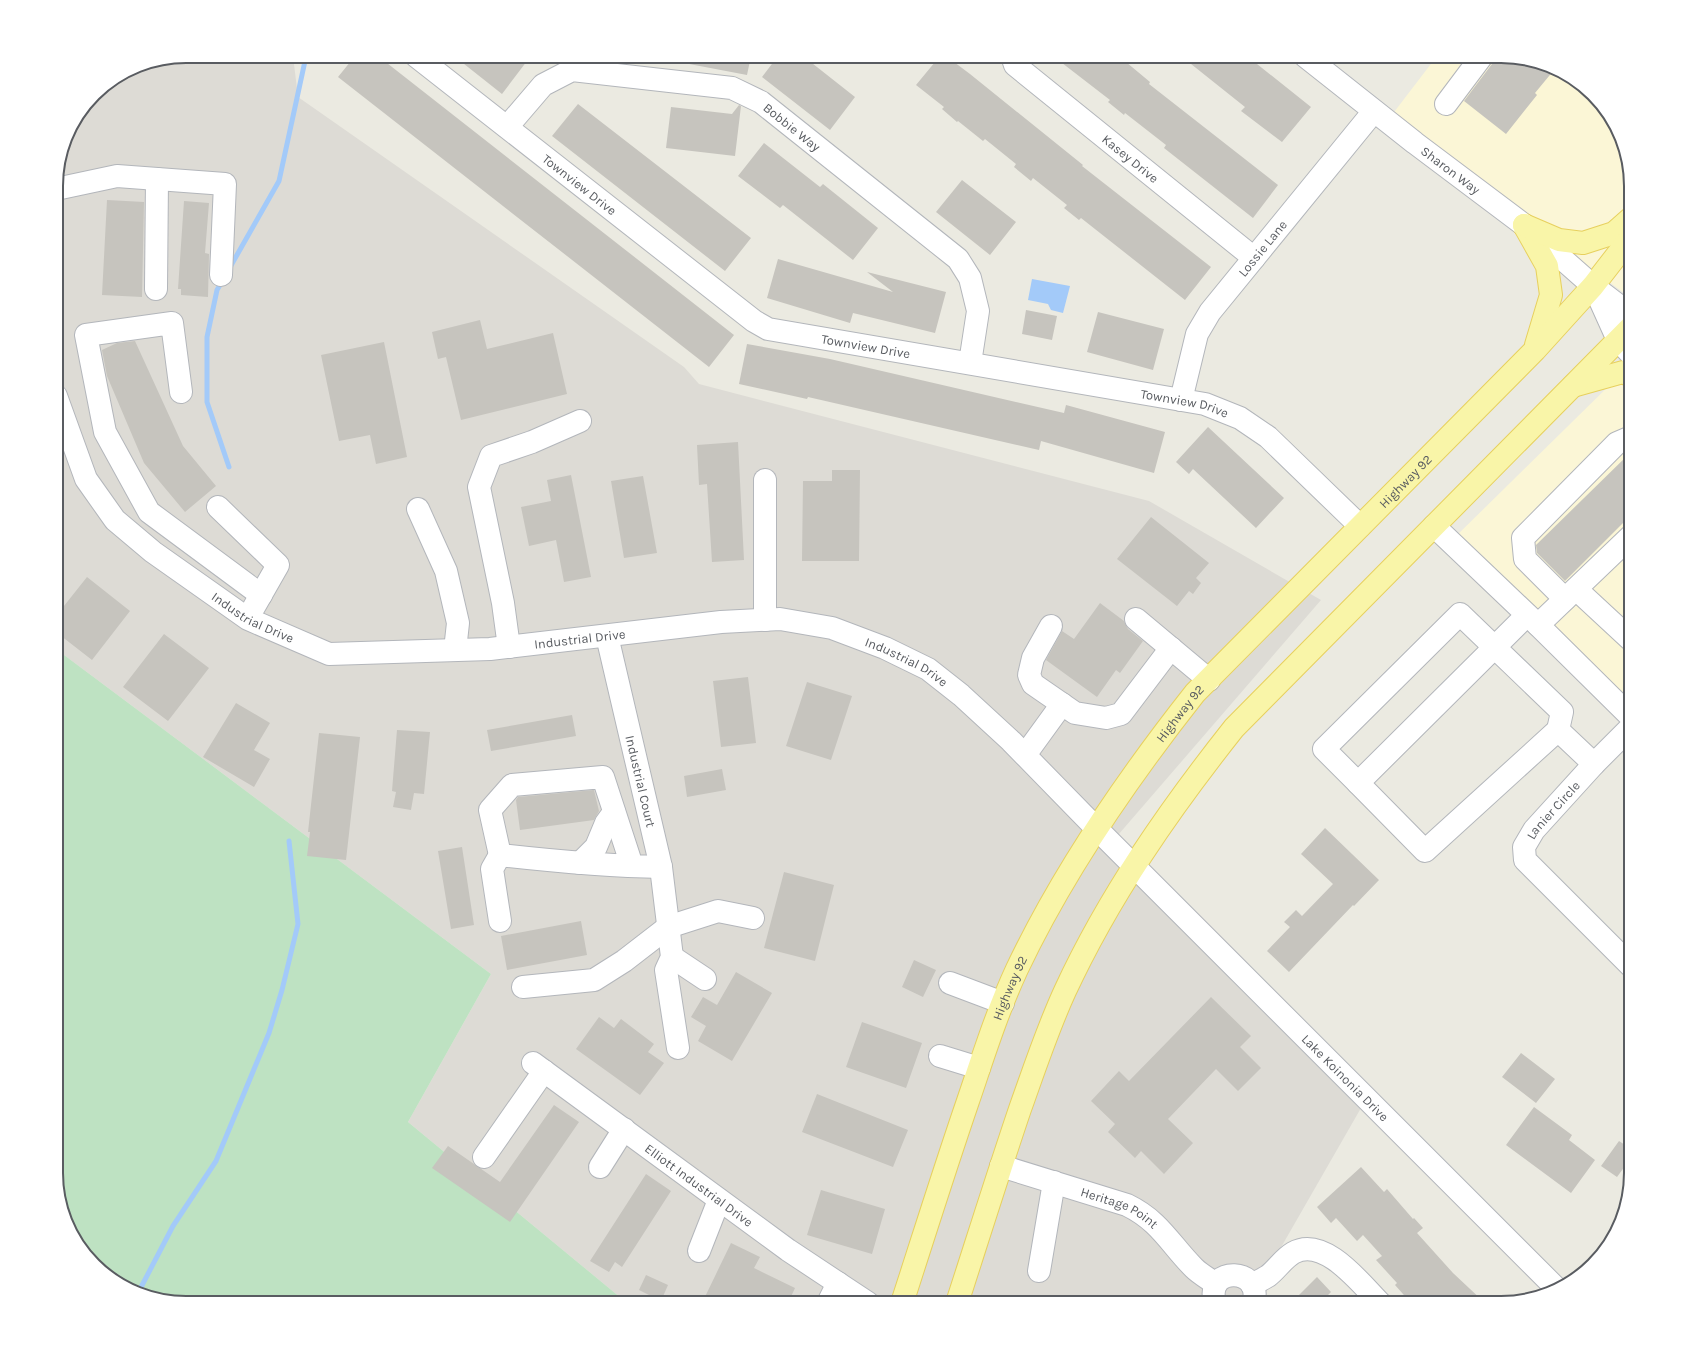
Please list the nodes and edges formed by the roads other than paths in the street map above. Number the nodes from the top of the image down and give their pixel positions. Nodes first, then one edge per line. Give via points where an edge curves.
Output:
1 (425, 63) edge
2 (1014, 63) edge
3 (1314, 63) edge
4 (1477, 63) edge
5 (1446, 104) dead end
6 (1374, 111) junction
7 (506, 127) junction
8 (157, 179) junction
9 (63, 188) edge
10 (1624, 224) edge
11 (1524, 225) junction
12 (1624, 246) edge
13 (1254, 258) junction
14 (221, 275) dead end
15 (1593, 286) junction
16 (156, 289) dead end
17 (1624, 310) edge
18 (1624, 335) edge
19 (1624, 343) edge
20 (1535, 350) junction
21 (970, 363) junction
22 (1624, 372) edge
23 (1572, 387) junction
24 (181, 392) dead end
25 (1181, 400) junction
26 (63, 415) edge
27 (580, 421) dead end
28 (1624, 440) edge
29 (765, 480) dead end
30 (140, 496) junction
31 (218, 507) dead end
32 (418, 509) dead end
33 (115, 520) junction
34 (1360, 526) junction
35 (1434, 526) junction
36 (1624, 543) edge
37 (1570, 594) junction
38 (261, 595) junction
39 (248, 619) junction
40 (1136, 619) dead end
41 (765, 620) junction
42 (1532, 620) junction
43 (1051, 626) dead end
44 (1624, 635) edge
45 (606, 636) junction
46 (509, 647) junction
47 (1171, 648) junction
48 (1495, 648) junction
49 (455, 650) junction
50 (1209, 680) junction
51 (1062, 704) junction
52 (1624, 710) edge
53 (1558, 730) junction
54 (1624, 735) edge
55 (1025, 756) junction
56 (1594, 764) junction
57 (1358, 783) junction
58 (614, 812) junction
59 (1096, 828) junction
60 (500, 855) junction
61 (580, 863) junction
62 (1134, 865) junction
63 (632, 866) junction
64 (661, 867) junction
65 (753, 918) dead end
66 (500, 921) dead end
67 (668, 927) junction
68 (672, 957) junction
69 (1624, 959) edge
70 (705, 979) dead end
71 (950, 984) dead end
72 (523, 987) dead end
73 (1003, 1003) junction
74 (678, 1048) dead end
75 (940, 1056) dead end
76 (979, 1068) junction
77 (624, 1129) junction
78 (484, 1157) dead end
79 (1001, 1166) junction
80 (600, 1167) dead end
81 (1054, 1182) junction
82 (719, 1200) junction
83 (698, 1251) dead end
84 (1039, 1271) dead end
85 (838, 1283) junction
86 (1552, 1284) edge
87 (1215, 1294) edge
88 (1252, 1294) edge
89 (832, 1296) edge
90 (858, 1296) edge
91 (904, 1296) edge
92 (959, 1296) edge
93 (1373, 1296) edge

1 - 7 street, Townview Drive
2 - 13 street, Kasey Drive
3 - 6 street, Sharon Way
4 - 5 street
6 - 11 street, Sharon Way
6 - 13 street, Lossie Lane
7 - 21 street, Townview Drive via 754,321 768,329
7 - 21 street, Bobbie Way via 543,85 572,70 732,88 760,102 958,259 970,278 978,311
8 - 9 street via 117,176
8 - 14 street via 225,184
8 - 16 street
10 - 11 main road via 1614,233 1583,244 1559,240
11 - 15 street, Sharon Way
11 - 20 main road via 1547,266 1551,295
12 - 15 main road, Highway 92
13 - 25 street, Lossie Lane via 1210,312 1197,334
15 - 17 street, Sharon Way
15 - 18 street
15 - 20 main road, Highway 92
19 - 23 main road
20 - 34 main road, Highway 92
21 - 25 street, Townview Drive
22 - 23 main road
23 - 35 main road
24 - 30 street via 172,323 86,335 105,432
25 - 34 street, Townview Drive via 1204,404 1240,418 1268,437
26 - 33 street, Industrial Drive via 86,479
27 - 46 street via 532,442 490,456 479,487 503,603
28 - 37 street via 1618,443 1523,538 1525,559
29 - 41 street
30 - 33 street
30 - 38 street via 149,512
31 - 38 street via 278,565
32 - 49 street via 446,571 458,623
33 - 39 street, Industrial Drive via 153,552
34 - 50 main road, Highway 92
35 - 42 street
35 - 62 main road via 1234,728 1205,764
36 - 37 street
37 - 42 street
37 - 44 street
38 - 39 street
39 - 49 street, Industrial Drive via 329,654
40 - 47 street
41 - 45 street, Industrial Drive via 721,622
41 - 55 street, Industrial Drive via 780,619 832,628 885,648 928,669 961,695
42 - 48 street
42 - 52 street
43 - 51 street via 1033,658 1029,675 1033,684
45 - 46 street, Industrial Drive
45 - 64 street, Industrial Court
46 - 49 street, Industrial Drive
47 - 50 street
47 - 51 street via 1121,714 1106,718 1075,713
48 - 53 street via 1562,712
48 - 57 street
48 - 57 street via 1460,614 1324,749
50 - 59 main road, Highway 92 via 1164,733
51 - 55 street
53 - 56 street
53 - 57 street via 1425,851
54 - 56 street, Lanier Circle
55 - 59 street, Industrial Drive
56 - 69 street, Lanier Circle via 1534,830 1524,847 1525,860
58 - 60 street via 603,777 512,785 490,810
58 - 61 street via 606,823 596,847
58 - 63 street
59 - 62 street, Industrial Drive
59 - 73 main road, Highway 92 via 1050,905
60 - 61 street
60 - 66 street via 492,869
61 - 63 street
62 - 79 main road via 1096,930 1065,992 1042,1047
62 - 86 street, Lake Koinonia Drive
63 - 64 street
64 - 67 street, Industrial Court
65 - 67 street via 718,911
67 - 68 street, Industrial Court
67 - 72 street via 624,961 594,980
68 - 70 street
68 - 74 street via 666,970
71 - 73 street
73 - 76 main road, Highway 92
75 - 76 street
76 - 91 main road, Highway 92
77 - 78 street, Elliott Industrial Drive via 538,1067
77 - 80 street
77 - 82 street, Elliott Industrial Drive
79 - 81 street, Heritage Point
79 - 92 main road
81 - 84 street
81 - 87 street, Heritage Point via 1138,1210 1154,1222
82 - 83 street
82 - 85 street, Elliott Industrial Drive
85 - 89 street
85 - 90 street, Elliott Industrial Drive
87 - 88 street via 1221,1279 1234,1274 1248,1279
88 - 93 street via 1268,1275 1294,1252 1309,1249 1339,1262

